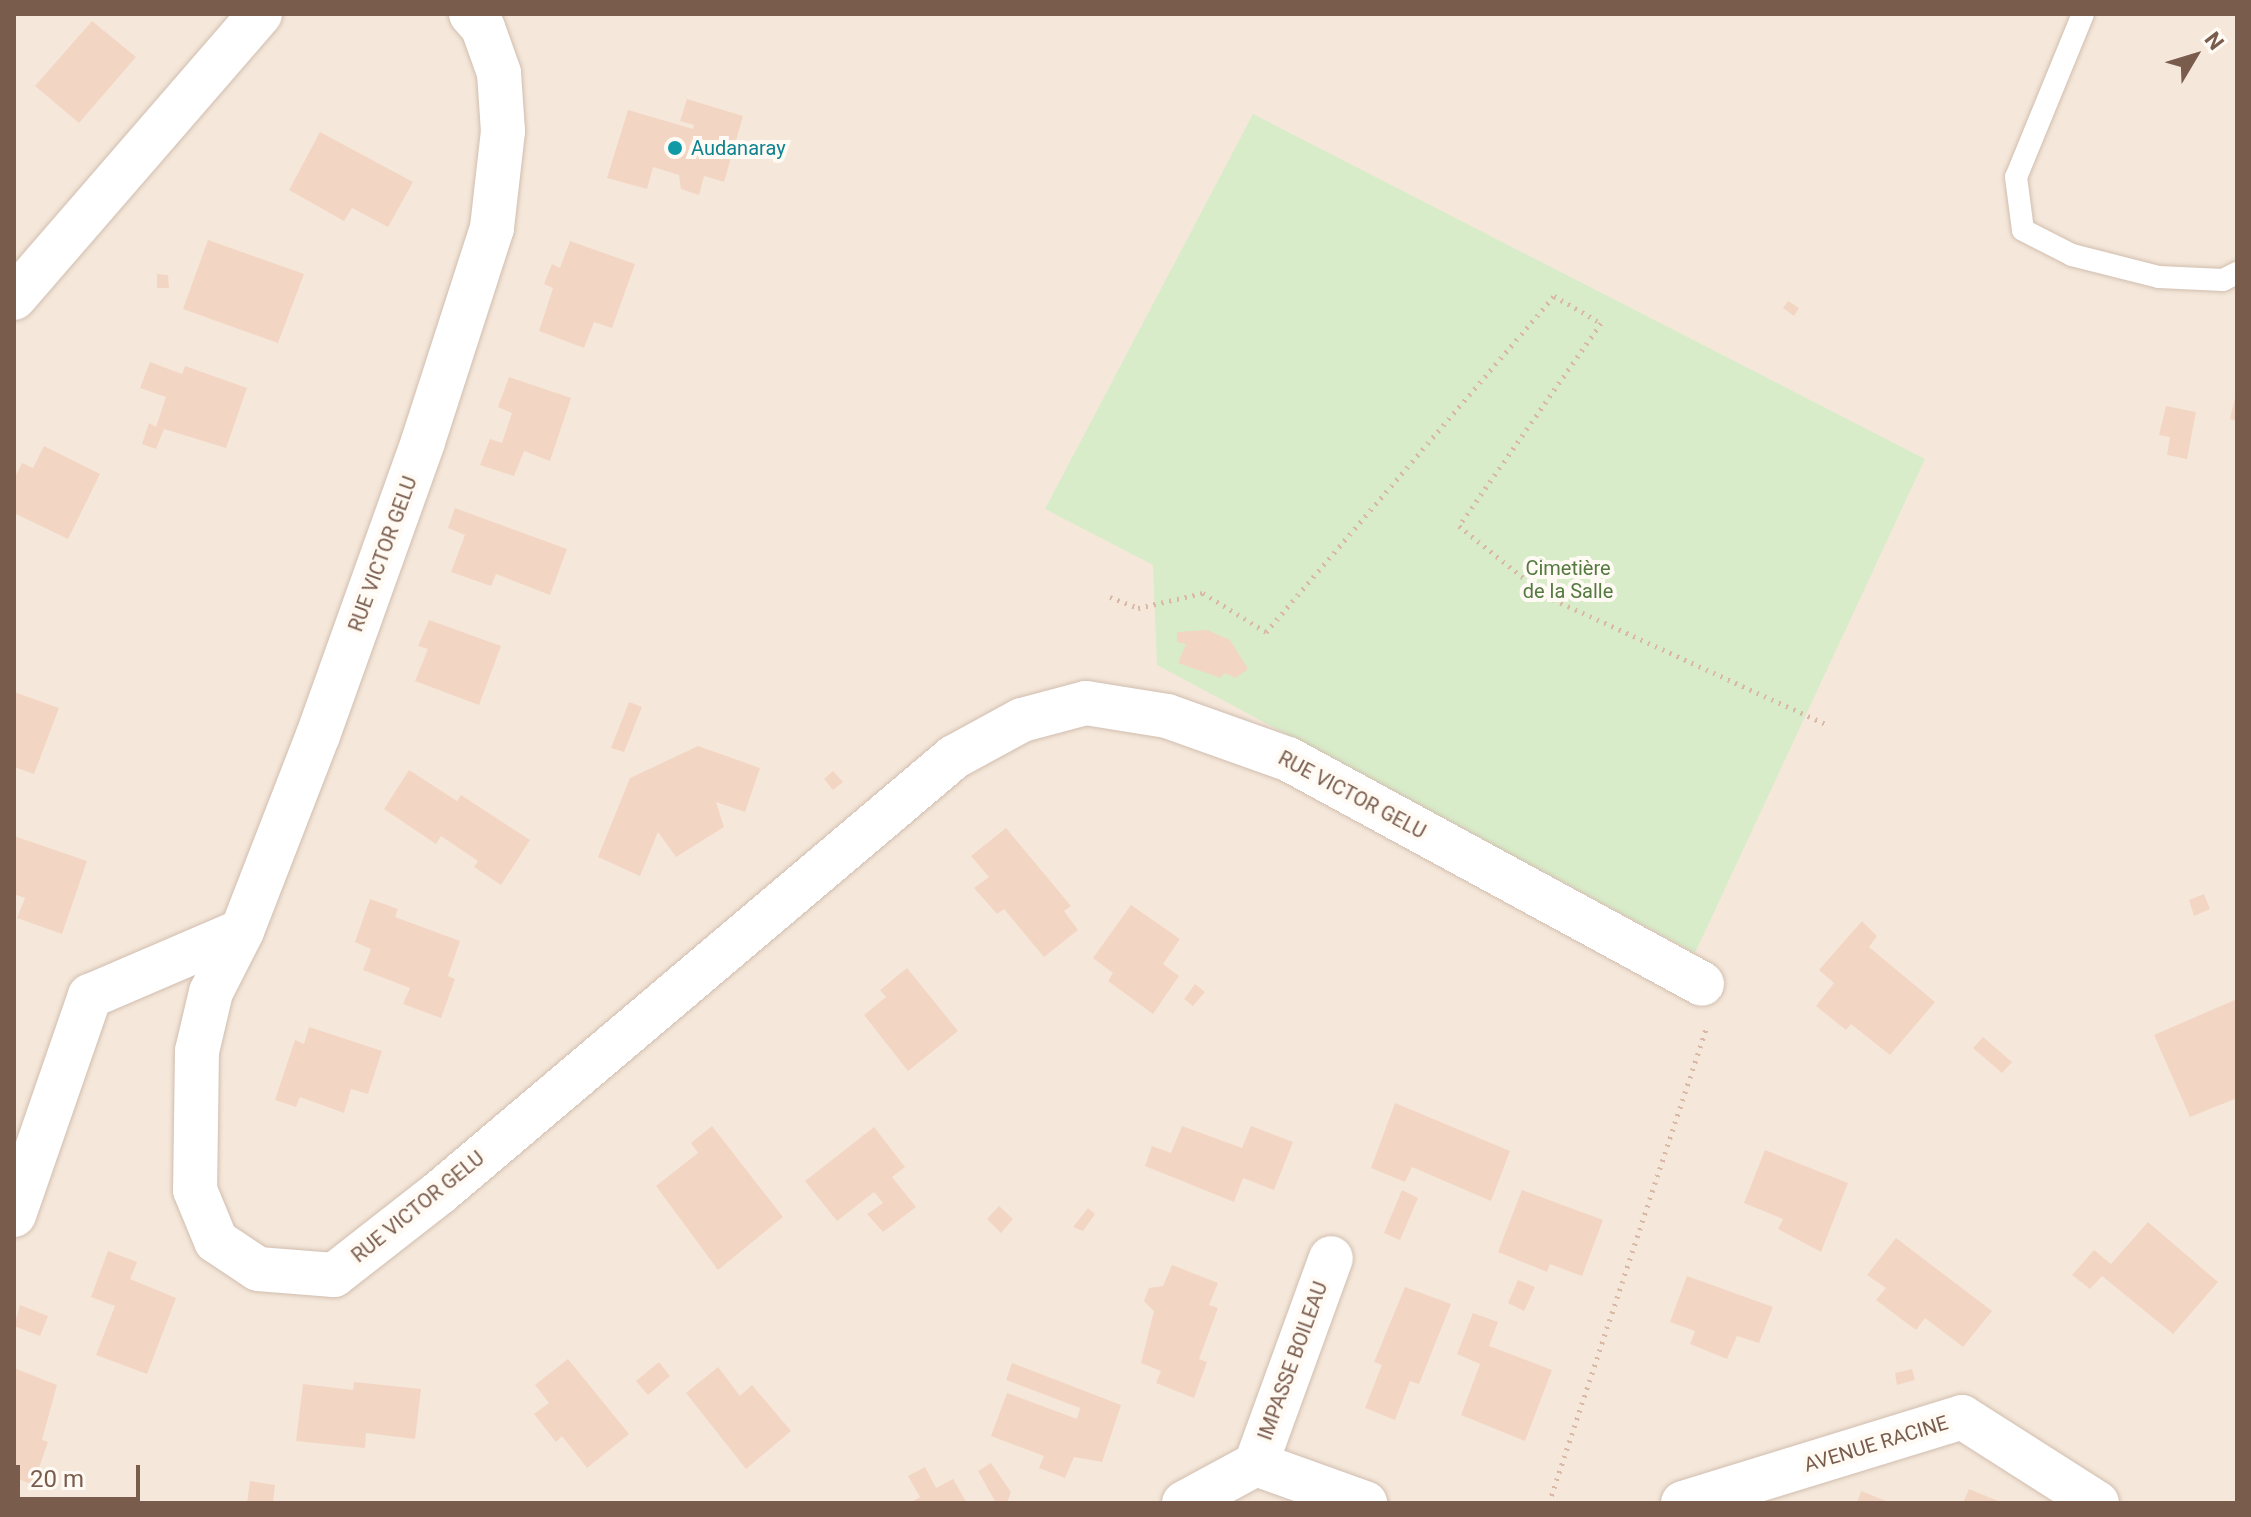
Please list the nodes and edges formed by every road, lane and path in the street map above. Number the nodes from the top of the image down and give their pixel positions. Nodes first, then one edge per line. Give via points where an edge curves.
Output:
1 (260, 14) edge
2 (471, 14) edge
3 (2083, 14) edge
4 (2237, 273) edge
5 (14, 298) edge
6 (1110, 597) dead end
7 (1828, 725) dead end
8 (242, 931) junction
9 (1702, 984) joint
10 (14, 1215) edge
11 (1331, 1258) dead end
12 (1256, 1464) junction
13 (1184, 1503) edge
14 (1365, 1503) edge
15 (1549, 1503) edge
16 (1683, 1503) edge
17 (2097, 1503) edge

1 - 5 street
2 - 8 street, RUE VICTOR GELU via 483,28 499,73 503,131 492,228 423,442
3 - 4 lane via 2016,177 2023,230 2072,255 2159,277 2223,280
6 - 7 path via 1138,608 1203,593 1266,632 1554,296 1601,323 1459,526 1546,596
8 - 9 street, RUE VICTOR GELU via 211,992 197,1051 195,1190 216,1241 258,1269 334,1275 439,1193 954,757 1022,720 1086,703 1167,716 1288,759
8 - 10 street via 90,996
9 - 15 path via 1710,1016
11 - 12 street, IMPASSE BOILEAU
12 - 13 street
12 - 14 street
16 - 17 street, AVENUE RACINE via 1962,1417

